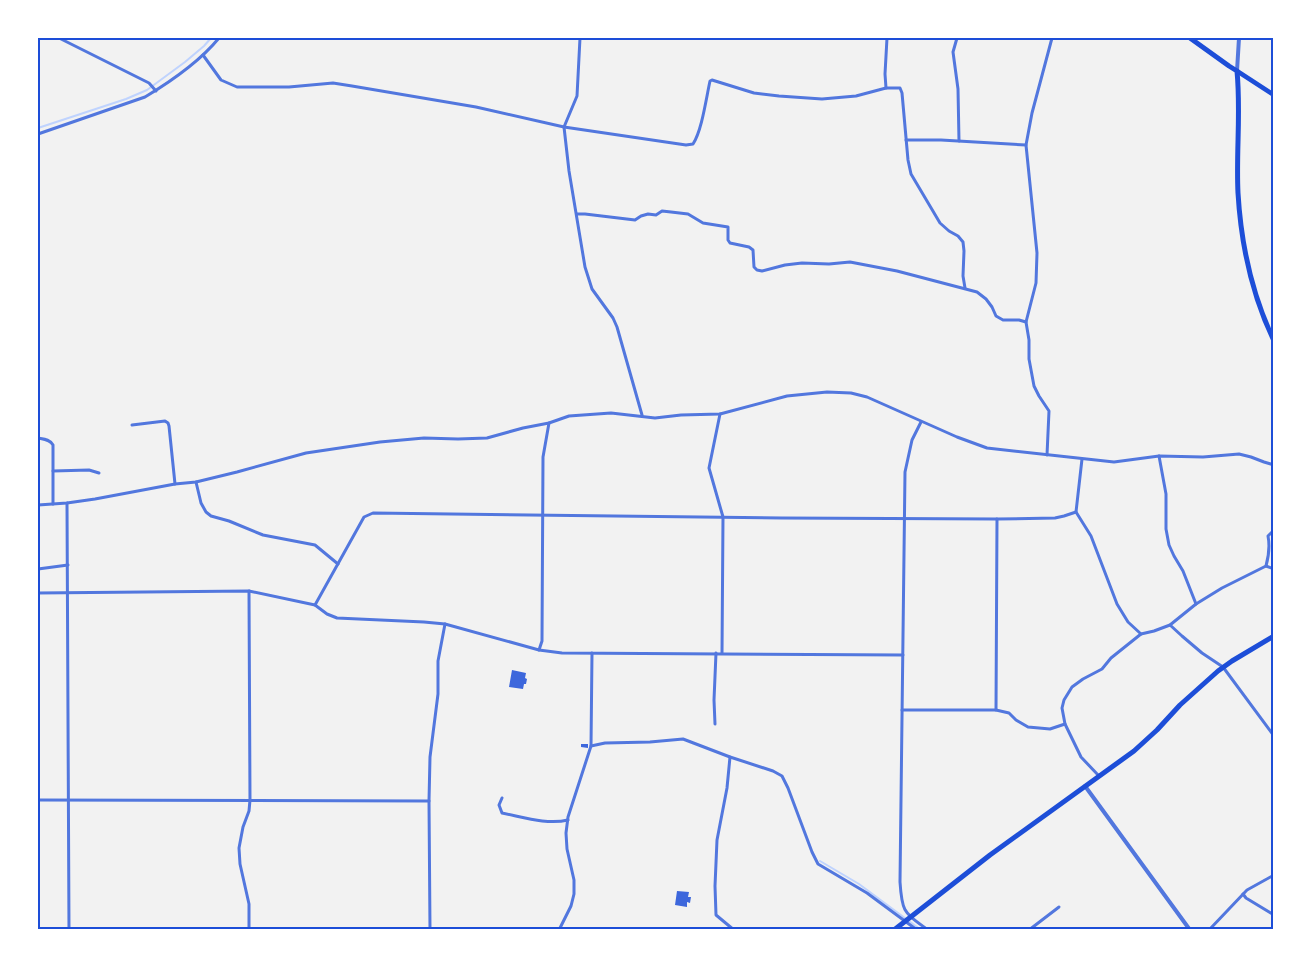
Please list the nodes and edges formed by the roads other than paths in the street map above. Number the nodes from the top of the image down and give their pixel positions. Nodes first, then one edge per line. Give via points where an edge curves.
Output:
1 (59, 38) edge
2 (219, 38) edge
3 (580, 38) edge
4 (887, 38) edge
5 (957, 38) edge
6 (1052, 38) edge
7 (1190, 38) edge
8 (1239, 38) edge
9 (203, 55) junction
10 (1237, 71) junction
11 (886, 88) junction
12 (155, 90) junction
13 (1274, 95) edge
14 (564, 127) junction
15 (38, 134) edge
16 (906, 140) junction
17 (959, 141) junction
18 (1026, 145) junction
19 (577, 214) junction
20 (965, 288) junction
21 (1026, 322) junction
22 (1274, 341) edge
23 (720, 414) junction
24 (642, 416) junction
25 (921, 422) junction
26 (548, 424) junction
27 (132, 425) dead end
28 (38, 438) edge
29 (1047, 455) junction
30 (1159, 456) junction
31 (1082, 459) junction
32 (1274, 465) edge
33 (53, 471) junction
34 (99, 473) dead end
35 (196, 482) junction
36 (175, 484) junction
37 (53, 504) junction
38 (68, 504) junction
39 (38, 505) edge
40 (1076, 512) junction
41 (543, 516) junction
42 (723, 517) junction
43 (904, 519) junction
44 (997, 519) junction
45 (1274, 530) edge
46 (338, 564) junction
47 (68, 565) junction
48 (1266, 566) junction
49 (38, 569) edge
50 (1274, 569) edge
51 (249, 591) junction
52 (38, 593) edge
53 (69, 593) junction
54 (1196, 604) junction
55 (315, 605) junction
56 (445, 624) junction
57 (1170, 624) junction
58 (1141, 634) junction
59 (1274, 636) edge
60 (539, 650) junction
61 (716, 653) junction
62 (722, 653) junction
63 (592, 654) junction
64 (903, 655) junction
65 (1223, 668) junction
66 (902, 710) junction
67 (996, 710) junction
68 (715, 724) dead end
69 (1065, 724) junction
70 (1274, 736) edge
71 (591, 746) junction
72 (730, 757) junction
73 (1099, 777) junction
74 (1085, 786) junction
75 (502, 798) dead end
76 (38, 800) edge
77 (69, 800) junction
78 (250, 800) junction
79 (429, 801) junction
80 (568, 820) junction
81 (1274, 875) edge
82 (1243, 894) junction
83 (1059, 907) dead end
84 (1274, 915) edge
85 (908, 919) junction
86 (69, 930) edge
87 (249, 930) edge
88 (430, 930) edge
89 (560, 930) edge
90 (734, 930) edge
91 (894, 930) edge
92 (917, 930) edge
93 (928, 930) edge
94 (1029, 930) edge
95 (1190, 930) edge
96 (1209, 930) edge

1 - 12 street via 150,84
2 - 9 street
3 - 14 street via 577,96
4 - 11 street
5 - 17 street via 954,52
6 - 18 street
7 - 10 highway
8 - 10 street
9 - 12 street
9 - 14 street via 221,80 237,87 352,86 476,107
10 - 13 main road
10 - 22 highway via 1238,185 1245,251 1257,301
11 - 14 street via 856,96 822,99 754,93 712,80 697,138 693,144 686,145
11 - 16 street via 900,88 902,93
12 - 15 street via 134,102
14 - 19 street
16 - 17 street
16 - 20 street via 911,174 940,223 963,242
17 - 18 street
18 - 21 street via 1037,253 1036,283
19 - 20 street via 635,220 662,211 688,214 703,224 728,227 730,243 753,250 754,267 762,271 802,263 850,262
19 - 24 street via 585,267 592,289 617,328
20 - 21 street via 986,299 996,316 1003,320
21 - 29 street via 1034,386 1049,411
23 - 24 street
23 - 25 street via 787,396 827,392 867,397
23 - 42 street via 709,468
24 - 26 street via 587,414 569,416
25 - 29 street via 987,448
25 - 43 street via 912,440 905,472
26 - 35 street via 488,438 424,438 306,453
26 - 41 street via 543,457
27 - 36 street via 168,423
28 - 33 street via 52,442
29 - 31 street
30 - 31 street via 1114,462
30 - 32 street via 1239,454
30 - 54 street via 1170,545
31 - 40 street
33 - 34 street
33 - 37 street
35 - 36 street
35 - 46 street via 201,503 211,516 263,535 315,545
36 - 38 street
37 - 38 street
37 - 39 street
38 - 47 street
40 - 44 street via 1055,518
40 - 58 street via 1091,536 1117,604 1128,622
41 - 42 street
41 - 46 street via 373,513 364,517
41 - 60 street via 542,641
42 - 43 street
42 - 62 street
43 - 44 street
43 - 64 street
44 - 67 street
45 - 48 street via 1268,536 1270,545
46 - 55 street
47 - 49 street
47 - 53 street
48 - 50 street
48 - 54 street
51 - 53 street
51 - 55 street
51 - 78 street
52 - 53 street
53 - 77 street
54 - 57 street
55 - 56 street via 337,618
56 - 60 street
56 - 79 street via 438,661
57 - 58 street
57 - 65 street
58 - 69 street via 1111,658 1102,670 1072,688 1062,708
59 - 65 highway
60 - 63 street
61 - 62 street
61 - 63 street
61 - 68 street
62 - 64 street
63 - 71 street
64 - 66 street
65 - 70 street
65 - 73 highway via 1194,691 1146,742
66 - 67 street
66 - 85 street via 900,882 901,901
67 - 69 street via 1009,713 1028,727 1050,729
69 - 73 street via 1082,757
71 - 72 street via 683,739
71 - 80 street
72 - 85 street via 782,776 818,864
72 - 90 street via 717,840 715,900 716,915
73 - 74 highway
74 - 85 highway via 990,854
74 - 95 street
75 - 80 street via 499,808 502,813 557,823
76 - 77 street
77 - 78 street
77 - 86 street
78 - 79 street
78 - 87 street via 239,848 249,904
79 - 88 street
80 - 89 street via 567,848 574,894
81 - 82 street
82 - 84 street
82 - 96 street
83 - 94 street
85 - 91 highway
85 - 92 street
85 - 93 street

